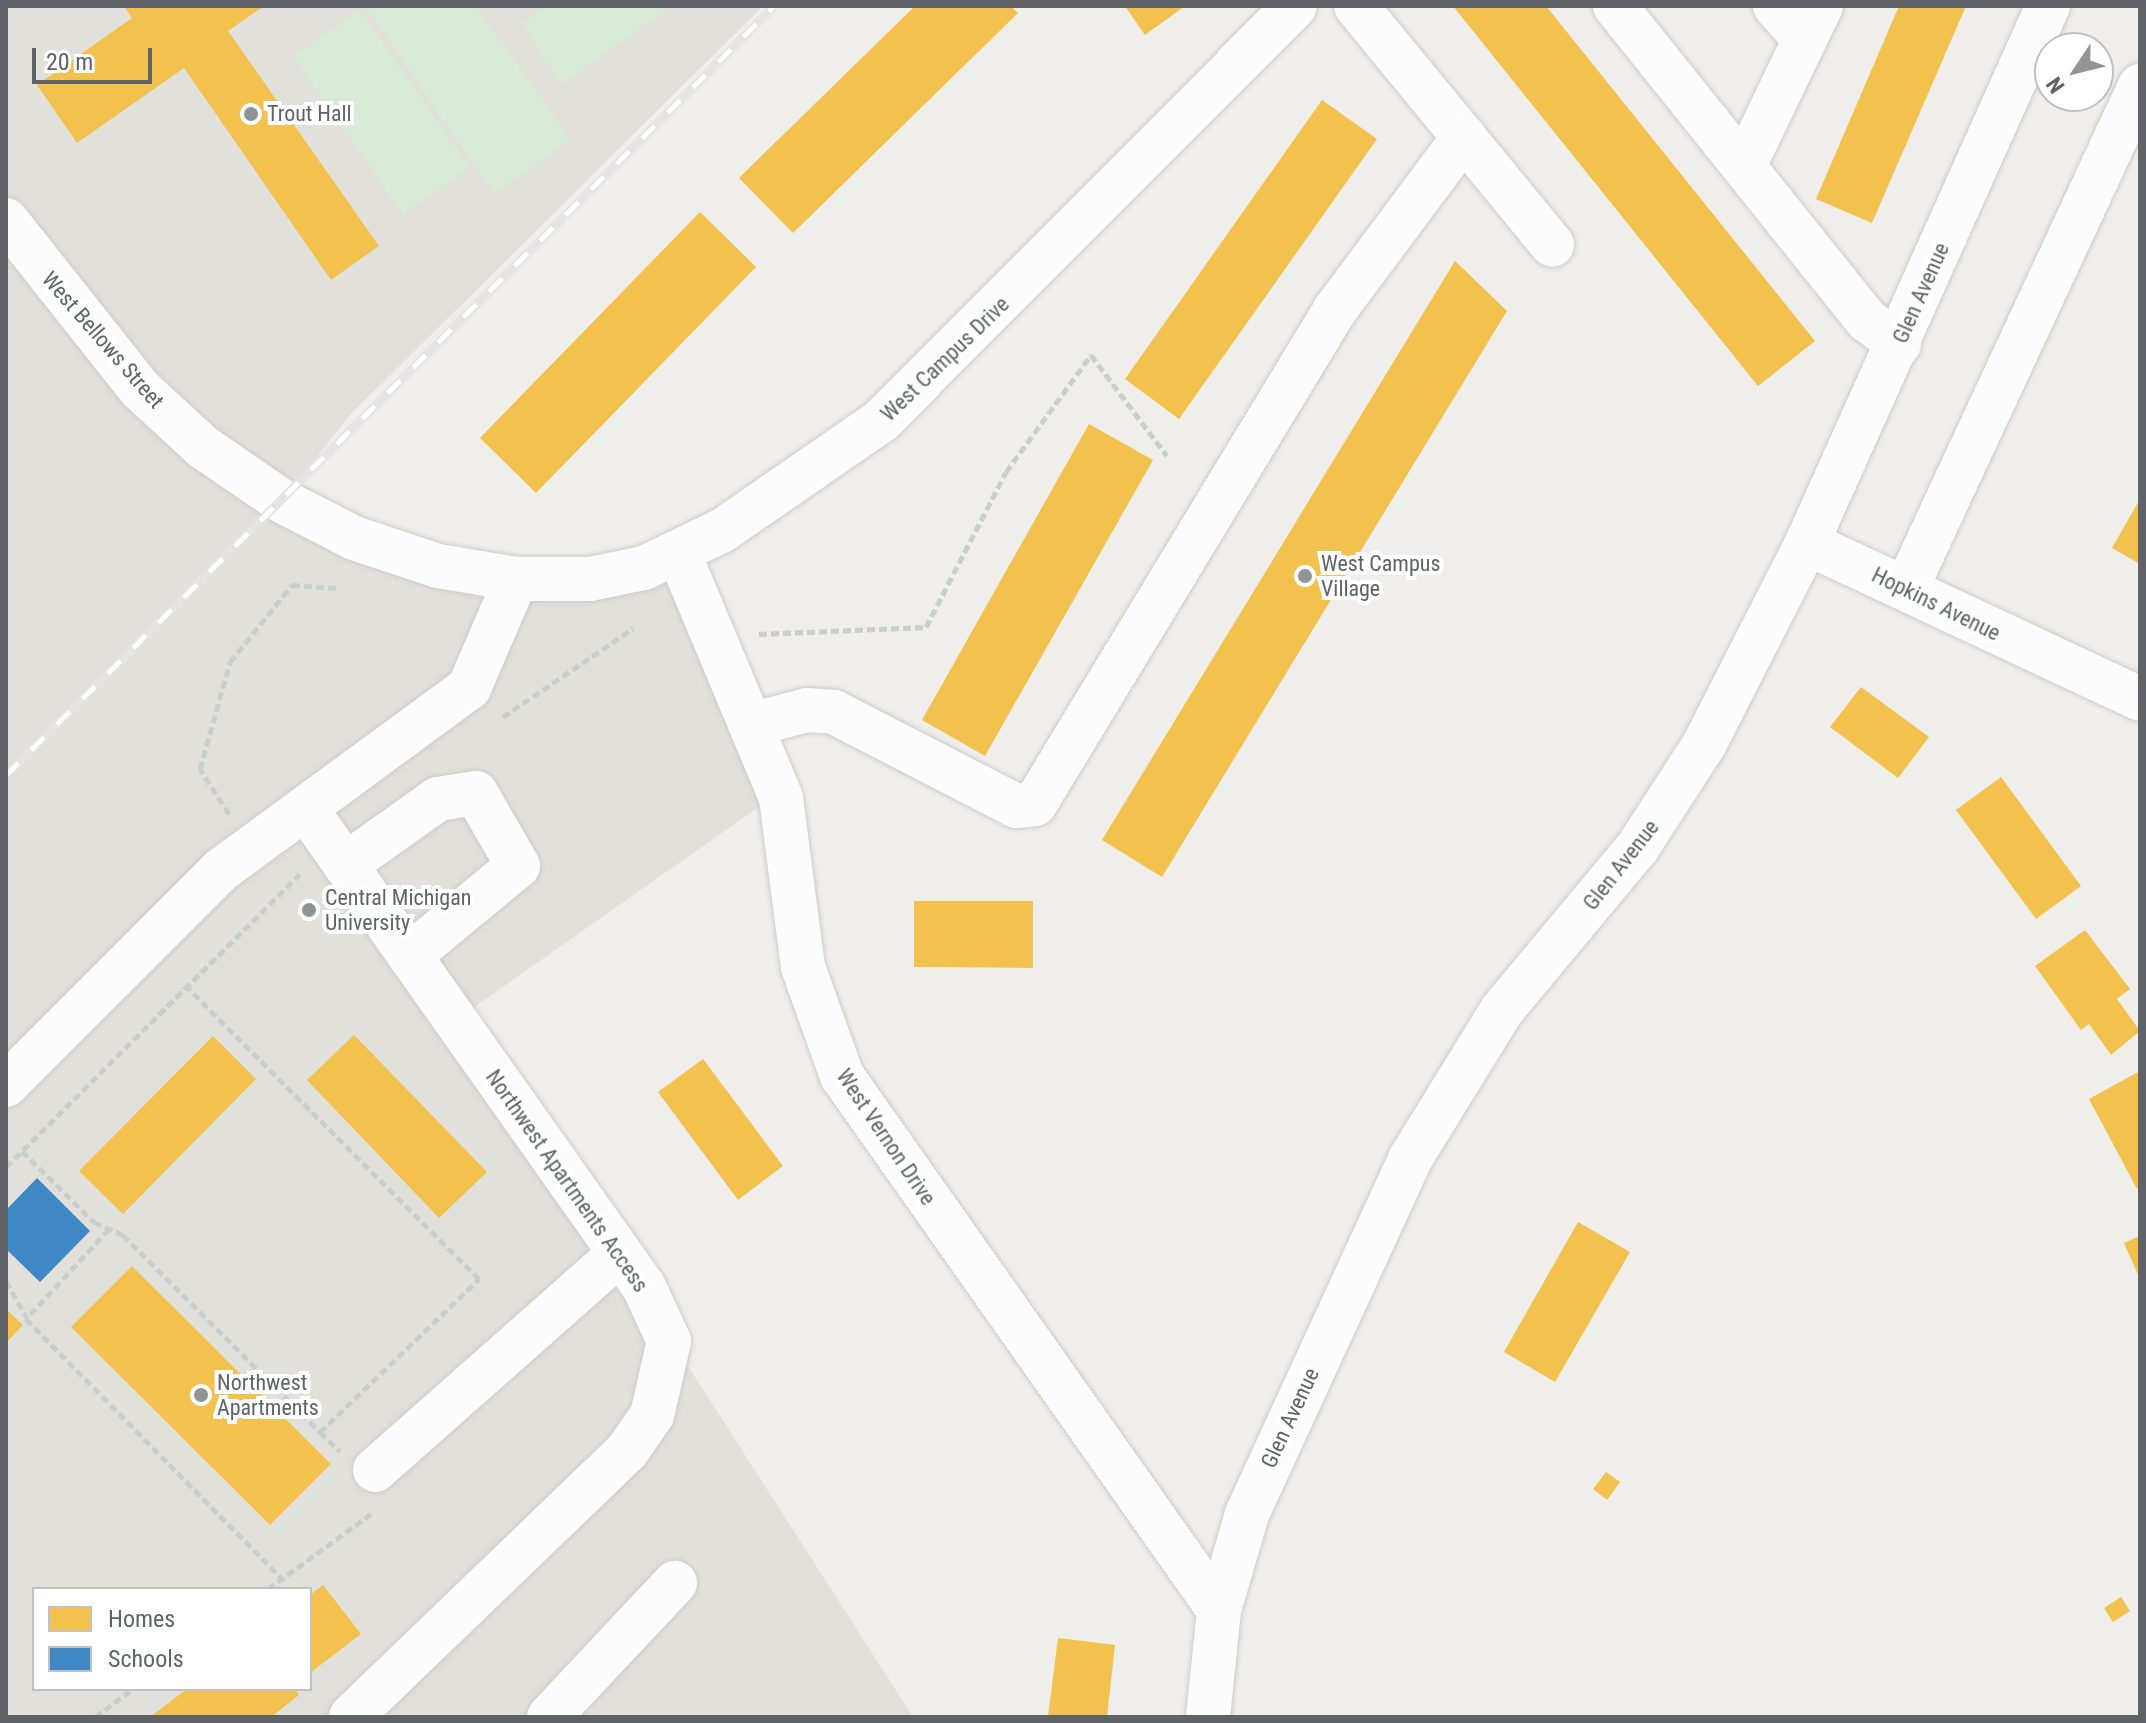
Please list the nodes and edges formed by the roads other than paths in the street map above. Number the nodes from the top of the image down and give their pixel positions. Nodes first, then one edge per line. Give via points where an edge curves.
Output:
1 (1295, 6) edge
2 (1356, 6) edge
3 (1615, 6) edge
4 (1775, 6) edge
5 (2048, 6) edge
6 (1813, 23) edge
7 (2140, 86) edge
8 (1464, 137) junction
9 (1744, 166) junction
10 (6, 220) edge
11 (1552, 245) dead end
12 (1899, 344) junction
13 (1807, 543) junction
14 (679, 554) junction
15 (516, 579) junction
16 (1906, 589) junction
17 (2065, 667) junction
18 (2140, 699) edge
19 (2140, 723) edge
20 (754, 724) junction
21 (327, 839) junction
22 (409, 956) junction
23 (6, 1085) edge
24 (620, 1253) junction
25 (372, 1477) road end
26 (675, 1583) dead end
27 (1219, 1610) junction
28 (351, 1717) edge
29 (549, 1717) edge
30 (1208, 1717) edge

1 - 14 street, West Campus Drive via 924,383 803,479
2 - 8 street
3 - 9 street
4 - 6 street
5 - 12 street, Glen Avenue
6 - 9 street
7 - 16 street
8 - 11 street
8 - 20 street via 1335,310 1035,804 1016,806 834,712 807,710
9 - 12 street via 1867,320
10 - 15 street, West Bellows Street via 113,358 203,447 343,533 438,566
12 - 13 street, Glen Avenue
13 - 16 street, Hopkins Avenue
13 - 27 street, Glen Avenue via 1669,801 1502,1010 1439,1103 1259,1487
14 - 15 street, West Campus Drive via 590,579
14 - 20 street, West Vernon Drive
15 - 21 street via 469,688
16 - 17 street, Hopkins Avenue
17 - 18 street, Hopkins Avenue
17 - 19 street, Hopkins Avenue
20 - 27 street, West Vernon Drive via 788,829 806,981 842,1076
21 - 22 street, Northwest Apartments Access
21 - 22 street via 438,799 476,793 518,866
21 - 23 street via 256,845 221,870
22 - 24 street, Northwest Apartments Access
24 - 25 street
24 - 28 street, Northwest Apartments Access via 669,1341 652,1415 627,1451
26 - 29 street
27 - 30 street, Glen Avenue

